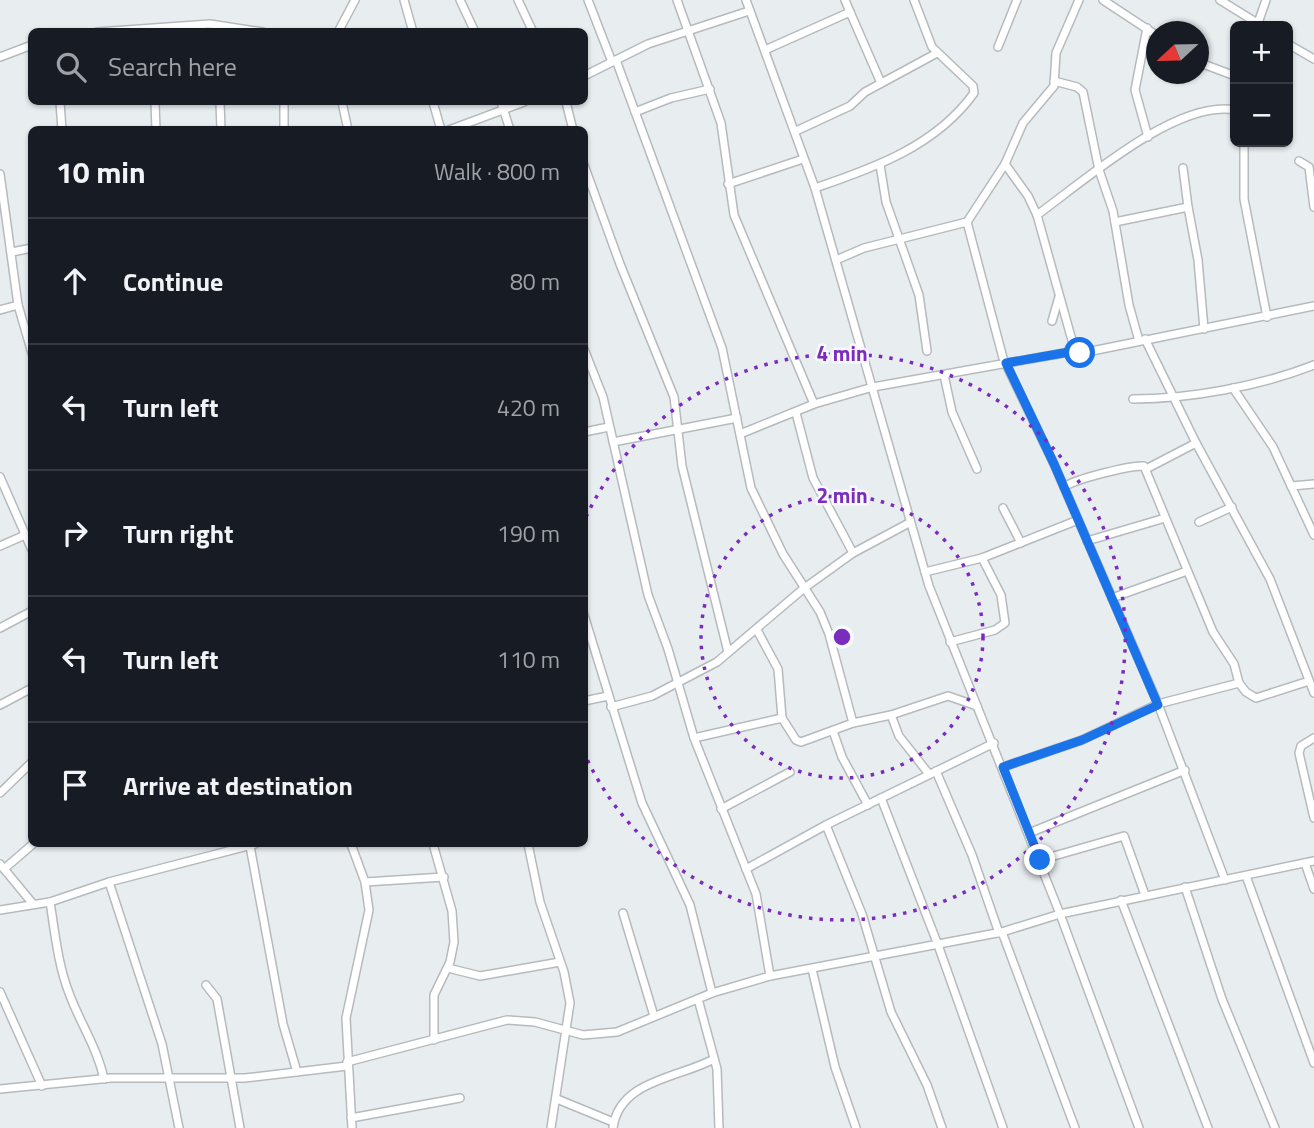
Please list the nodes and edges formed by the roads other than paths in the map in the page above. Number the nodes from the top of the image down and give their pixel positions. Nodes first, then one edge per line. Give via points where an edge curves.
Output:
1 (355, 0) edge
2 (404, 0) edge
3 (460, 0) edge
4 (518, 0) edge
5 (598, 0) edge
6 (677, 0) edge
7 (746, 0) edge
8 (845, 0) edge
9 (914, 0) edge
10 (1017, 0) edge
11 (1068, 0) edge
12 (1103, 0) edge
13 (1220, 0) edge
14 (1266, 0) edge
15 (589, 1) edge
16 (1078, 2) edge
17 (750, 11) junction
18 (849, 12) junction
19 (1254, 21) edge
20 (1261, 21) edge
21 (1146, 27) edge
22 (340, 28) edge
23 (412, 28) edge
24 (472, 28) edge
25 (531, 28) edge
26 (686, 30) junction
27 (1146, 33) edge
28 (28, 46) edge
29 (998, 47) dead end
30 (1293, 47) edge
31 (765, 50) junction
32 (937, 54) junction
33 (0, 57) edge
34 (1314, 59) edge
35 (614, 61) junction
36 (1209, 66) edge
37 (588, 74) edge
38 (1230, 74) edge
39 (1054, 82) junction
40 (881, 83) junction
41 (710, 89) junction
42 (60, 105) edge
43 (155, 105) edge
44 (220, 105) edge
45 (284, 105) edge
46 (343, 105) edge
47 (434, 105) edge
48 (502, 105) edge
49 (516, 105) edge
50 (567, 105) edge
51 (1230, 109) edge
52 (504, 110) junction
53 (635, 112) junction
54 (62, 126) edge
55 (156, 126) edge
56 (222, 126) edge
57 (284, 126) edge
58 (347, 126) edge
59 (440, 126) edge
60 (460, 126) edge
61 (509, 126) edge
62 (572, 126) edge
63 (796, 131) junction
64 (1148, 137) junction
65 (1244, 147) edge
66 (803, 159) junction
67 (1299, 161) dead end
68 (1005, 164) junction
69 (880, 165) junction
70 (1183, 168) dead end
71 (1100, 170) junction
72 (0, 174) edge
73 (588, 176) edge
74 (728, 184) junction
75 (816, 188) junction
76 (1188, 207) junction
77 (1314, 207) edge
78 (3, 215) edge
79 (1037, 215) junction
80 (967, 222) junction
81 (1115, 222) junction
82 (899, 240) junction
83 (28, 249) edge
84 (12, 252) junction
85 (836, 260) junction
86 (1059, 296) junction
87 (18, 305) junction
88 (1314, 306) edge
89 (0, 310) edge
90 (1268, 317) junction
91 (1052, 321) dead end
92 (1204, 329) junction
93 (28, 339) edge
94 (1142, 340) junction
95 (927, 351) dead end
96 (1075, 351) junction
97 (588, 359) edge
98 (1006, 363) junction
99 (1314, 365) edge
100 (944, 375) junction
101 (873, 387) junction
102 (1233, 388) junction
103 (1171, 395) junction
104 (1133, 399) dead end
105 (814, 404) junction
106 (796, 413) junction
107 (737, 418) junction
108 (609, 427) junction
109 (588, 431) edge
110 (678, 432) junction
111 (740, 434) junction
112 (613, 442) junction
113 (1196, 443) junction
114 (977, 469) dead end
115 (1146, 469) junction
116 (1, 481) edge
117 (1314, 484) edge
118 (1291, 486) junction
119 (1064, 487) junction
120 (1232, 507) junction
121 (1003, 508) dead end
122 (1165, 518) junction
123 (1078, 520) junction
124 (1199, 522) dead end
125 (909, 523) junction
126 (1314, 535) edge
127 (25, 536) junction
128 (1087, 541) junction
129 (28, 542) edge
130 (1021, 544) junction
131 (0, 547) edge
132 (853, 553) junction
133 (982, 558) junction
134 (1188, 571) junction
135 (925, 572) junction
136 (803, 589) junction
137 (1112, 598) junction
138 (28, 613) edge
139 (0, 628) edge
140 (757, 630) junction
141 (588, 640) edge
142 (950, 642) junction
143 (728, 652) junction
144 (1310, 676) edge
145 (679, 682) junction
146 (1239, 683) junction
147 (28, 690) edge
148 (1314, 693) edge
149 (608, 695) junction
150 (588, 700) edge
151 (0, 705) edge
152 (1158, 705) junction
153 (977, 706) junction
154 (611, 707) junction
155 (891, 715) junction
156 (782, 718) junction
157 (853, 723) junction
158 (833, 731) junction
159 (694, 738) junction
160 (1314, 738) edge
161 (994, 743) junction
162 (28, 766) edge
163 (1003, 767) junction
164 (1185, 770) junction
165 (790, 772) dead end
166 (932, 772) junction
167 (0, 793) edge
168 (881, 798) junction
169 (868, 805) junction
170 (721, 809) junction
171 (1314, 818) edge
172 (826, 825) junction
173 (1029, 833) junction
174 (29, 847) edge
175 (245, 847) edge
176 (253, 847) edge
177 (355, 847) edge
178 (434, 847) edge
179 (529, 847) edge
180 (1040, 860) junction
181 (1314, 860) edge
182 (1305, 863) junction
183 (2, 866) edge
184 (746, 869) junction
185 (1246, 876) junction
186 (444, 877) junction
187 (1225, 880) junction
188 (365, 882) junction
189 (109, 883) junction
190 (1185, 887) junction
191 (1314, 889) edge
192 (1145, 895) junction
193 (1121, 900) junction
194 (50, 902) junction
195 (33, 904) junction
196 (0, 910) edge
197 (623, 913) dead end
198 (1060, 914) junction
199 (1000, 933) junction
200 (938, 945) junction
201 (876, 957) junction
202 (561, 962) junction
203 (448, 968) junction
204 (811, 969) junction
205 (770, 976) junction
206 (206, 985) dead end
207 (0, 992) edge
208 (712, 993) junction
209 (698, 999) junction
210 (654, 1016) junction
211 (567, 1033) junction
212 (434, 1040) junction
213 (715, 1059) junction
214 (1314, 1063) edge
215 (347, 1064) junction
216 (297, 1072) junction
217 (171, 1078) junction
218 (232, 1078) junction
219 (104, 1079) junction
220 (42, 1086) junction
221 (0, 1089) edge
222 (460, 1098) dead end
223 (557, 1099) junction
224 (351, 1118) junction
225 (613, 1125) edge
226 (179, 1128) edge
227 (240, 1128) edge
228 (352, 1128) edge
229 (551, 1128) edge
230 (719, 1128) edge
231 (856, 1128) edge
232 (942, 1128) edge
233 (1003, 1128) edge
234 (1074, 1128) edge
235 (1139, 1128) edge
236 (1208, 1128) edge
237 (1275, 1128) edge

1 - 22 street
2 - 23 street
3 - 24 street
4 - 25 street
5 - 15 street
6 - 26 street
7 - 17 street
8 - 18 street
9 - 32 street
10 - 29 street
11 - 16 street
12 - 21 street
13 - 19 street
14 - 20 street
15 - 35 street
16 - 39 street via 1056,53
17 - 26 street
17 - 31 street
18 - 31 street
18 - 40 street
26 - 35 street
26 - 41 street
27 - 64 street via 1135,90
28 - 33 street
30 - 34 street
31 - 63 street
32 - 40 street
32 - 69 street via 973,86 974,93 932,136
35 - 37 street
35 - 53 street
36 - 38 street
39 - 68 street via 1023,123
39 - 71 street via 1083,92
40 - 63 street via 850,106
41 - 53 street
41 - 74 street via 721,122
42 - 54 street
43 - 55 street
44 - 56 street
45 - 57 street
46 - 58 street
47 - 59 street
48 - 52 street
49 - 52 street
50 - 62 street
51 - 64 street via 1199,110
52 - 60 street
52 - 61 street
53 - 107 street via 722,348
63 - 66 street
64 - 71 street
65 - 90 street via 1244,199
66 - 74 street
66 - 75 street
67 - 77 street via 1309,167
68 - 79 street
68 - 80 street
69 - 75 street
69 - 82 street
70 - 76 street
71 - 79 street
71 - 81 street
72 - 78 street
73 - 110 street via 674,397
74 - 105 street via 734,215
75 - 85 street
76 - 81 street
76 - 92 street
78 - 84 street
79 - 86 street
80 - 82 street
80 - 98 street
81 - 94 street
82 - 85 street
82 - 95 street via 919,295
83 - 84 street
84 - 87 street
85 - 101 street
86 - 91 street
86 - 96 street
87 - 89 street
87 - 93 street
88 - 90 street
90 - 92 street
92 - 94 street
94 - 96 street
94 - 103 street
96 - 98 street
97 - 108 street
98 - 100 street
98 - 119 street
99 - 102 street
100 - 101 street
100 - 114 street via 952,412
101 - 105 street
101 - 125 street
102 - 103 street
102 - 118 street via 1273,447
103 - 104 street
103 - 113 street
105 - 106 street
106 - 111 street
106 - 132 street via 813,478
107 - 110 street
107 - 111 street
108 - 109 street
108 - 112 street
110 - 112 street
110 - 143 street via 688,492
111 - 136 street via 758,505
112 - 145 street via 648,595
113 - 115 street
113 - 120 street
115 - 119 street via 1128,466
115 - 122 street
116 - 127 street
117 - 118 street
118 - 126 street
119 - 123 street
120 - 124 street
120 - 144 street via 1284,610
121 - 130 street
122 - 128 street
122 - 134 street
123 - 128 street
123 - 130 street
125 - 132 street
125 - 135 street
127 - 129 street
127 - 131 street
128 - 137 street
130 - 133 street
132 - 136 street
133 - 135 street
133 - 142 street via 1001,595 1005,623
134 - 137 street
134 - 146 street
135 - 142 street
136 - 140 street
136 - 157 street via 829,634
137 - 152 street
138 - 139 street
140 - 143 street
140 - 156 street via 778,669
141 - 149 street
142 - 153 street
143 - 145 street
144 - 146 street via 1256,698
144 - 148 street
145 - 154 street via 652,696
145 - 159 street
146 - 152 street
147 - 151 street
149 - 150 street
149 - 154 street
152 - 163 street via 1082,740
152 - 164 street
153 - 155 street via 948,696
153 - 161 street
154 - 208 street via 642,803 690,905
155 - 157 street
155 - 166 street via 899,736
156 - 158 street via 798,742
156 - 159 street
157 - 158 street
158 - 169 street
159 - 170 street
160 - 171 street via 1299,752
161 - 163 street
161 - 166 street
162 - 167 street
163 - 173 street
164 - 173 street
164 - 187 street
165 - 170 street
166 - 168 street
166 - 199 street via 972,855
168 - 169 street
168 - 200 street
169 - 172 street
170 - 184 street
172 - 184 street
172 - 201 street
173 - 180 street
174 - 183 street
175 - 189 street
176 - 216 street via 283,1024
177 - 188 street
178 - 186 street
179 - 202 street via 540,902
180 - 192 street via 1124,836
180 - 198 street
181 - 182 street
182 - 185 street
182 - 191 street
183 - 195 street
184 - 205 street via 756,894
185 - 187 street
185 - 214 street
186 - 188 street
186 - 203 street via 454,942
187 - 190 street
188 - 215 street via 369,910 346,1018
189 - 194 street
189 - 217 street
190 - 192 street
190 - 237 street via 1222,999
192 - 193 street
193 - 198 street
193 - 236 street
194 - 195 street
194 - 219 street via 69,994 96,1050
195 - 196 street
197 - 210 street
198 - 199 street
198 - 235 street
199 - 200 street
199 - 234 street
200 - 201 street
200 - 233 street
201 - 204 street
201 - 232 street via 891,1012 927,1085
202 - 203 street via 488,975
202 - 211 street via 570,1003
203 - 212 street via 434,995
204 - 205 street
204 - 231 street via 835,1068
205 - 208 street
206 - 218 street via 217,999
207 - 220 street
208 - 209 street
209 - 210 street
209 - 213 street
210 - 211 street via 598,1035
211 - 212 street via 535,1022 507,1020
211 - 223 street
212 - 215 street
213 - 225 street via 628,1094
213 - 230 street
215 - 216 street
215 - 224 street
216 - 218 street
217 - 218 street
217 - 219 street
217 - 226 street
218 - 227 street
219 - 220 street
220 - 221 street
222 - 224 street
223 - 225 street
223 - 229 street
224 - 228 street

